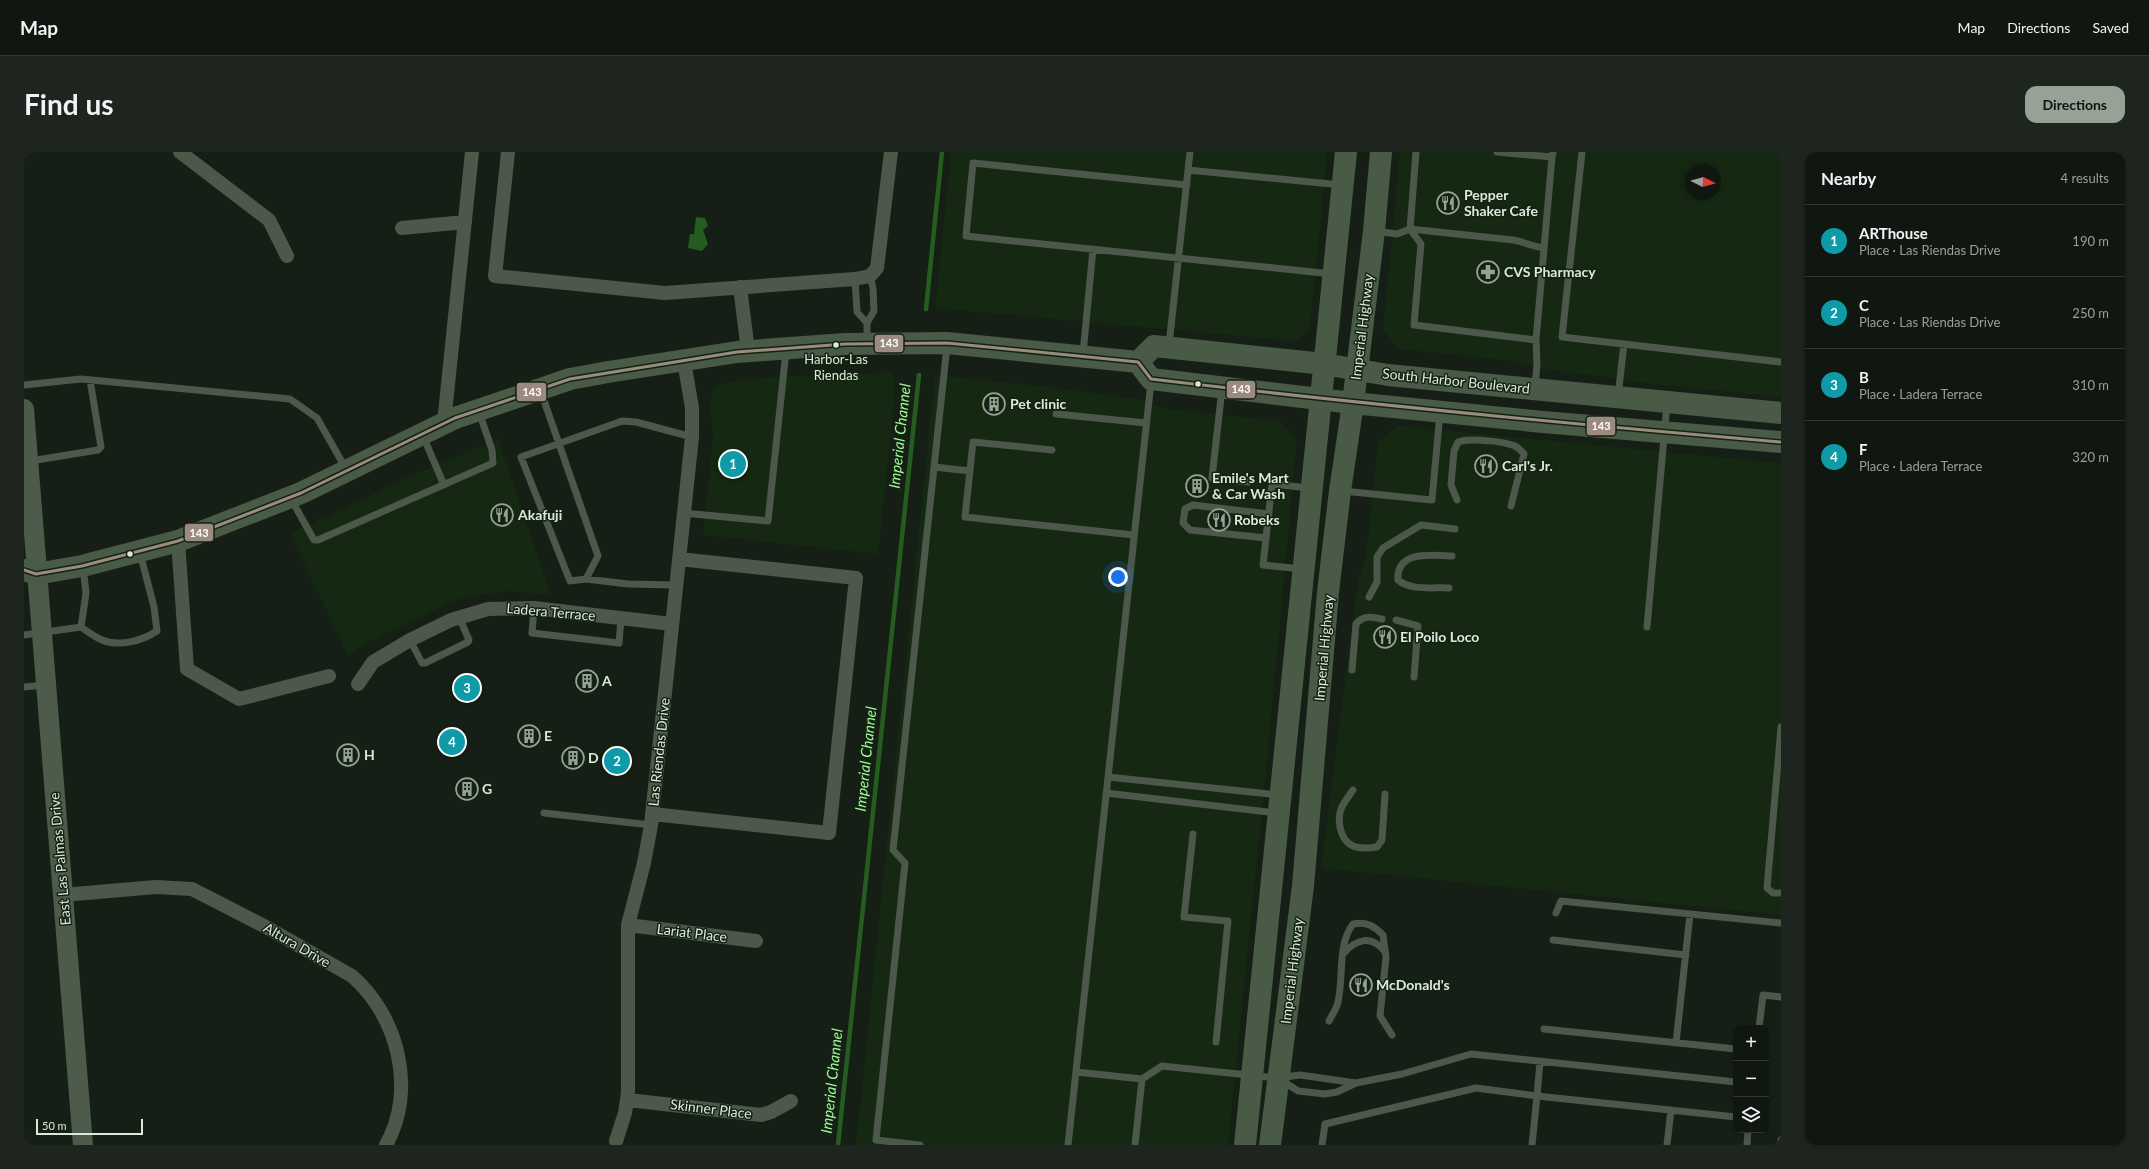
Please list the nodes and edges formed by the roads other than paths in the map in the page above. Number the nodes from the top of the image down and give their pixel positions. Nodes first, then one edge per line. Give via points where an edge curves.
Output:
1 (180, 152) edge
2 (472, 152) edge
3 (508, 152) edge
4 (891, 152) edge
5 (1190, 152) edge
6 (1346, 152) edge
7 (1381, 152) edge
8 (1416, 152) edge
9 (1497, 152) edge
10 (1582, 152) edge
11 (1553, 155) edge
12 (1188, 170) junction
13 (1186, 185) junction
14 (1343, 186) junction
15 (465, 222) junction
16 (402, 228) dead end
17 (1410, 229) junction
18 (1374, 231) junction
19 (1544, 248) junction
20 (1093, 249) junction
21 (287, 256) dead end
22 (1179, 258) junction
23 (1334, 274) junction
24 (870, 276) junction
25 (855, 279) junction
26 (740, 287) junction
27 (867, 334) junction
28 (1536, 340) junction
29 (947, 343) junction
30 (1624, 344) junction
31 (787, 347) junction
32 (1169, 347) junction
33 (748, 351) junction
34 (1082, 358) junction
35 (684, 361) junction
36 (1138, 362) junction
37 (1781, 362) edge
38 (1324, 364) junction
39 (1356, 370) junction
40 (1151, 379) junction
41 (90, 380) junction
42 (24, 385) edge
43 (1222, 387) junction
44 (540, 389) junction
45 (1534, 390) junction
46 (1618, 397) junction
47 (1320, 398) junction
48 (1668, 402) junction
49 (1353, 403) junction
50 (24, 410) edge
51 (478, 410) junction
52 (1440, 411) junction
53 (1781, 413) edge
54 (1056, 414) dead end
55 (444, 423) junction
56 (1146, 423) junction
57 (1665, 432) junction
58 (422, 434) junction
59 (692, 437) junction
60 (1781, 442) edge
61 (559, 443) junction
62 (1052, 450) dead end
63 (26, 451) edge
64 (934, 467) junction
65 (347, 469) junction
66 (970, 471) junction
67 (1248, 482) dead end
68 (444, 485) junction
69 (1311, 488) junction
70 (1340, 491) junction
71 (290, 497) junction
72 (1457, 500) dead end
73 (1510, 506) dead end
74 (683, 513) junction
75 (1269, 514) junction
76 (1455, 529) dead end
77 (1134, 535) junction
78 (1266, 538) junction
79 (178, 541) junction
80 (140, 551) junction
81 (1452, 556) dead end
82 (679, 559) junction
83 (82, 566) junction
84 (1303, 570) junction
85 (28, 576) edge
86 (586, 579) junction
87 (676, 585) junction
88 (1449, 588) dead end
89 (1369, 597) dead end
90 (534, 608) junction
91 (458, 617) junction
92 (621, 619) junction
93 (1382, 619) dead end
94 (1396, 620) dead end
95 (672, 624) junction
96 (81, 627) junction
97 (1647, 627) dead end
98 (33, 634) edge
99 (410, 640) junction
100 (1352, 670) dead end
101 (329, 676) dead end
102 (1414, 677) dead end
103 (358, 684) dead end
104 (45, 685) junction
105 (24, 687) edge
106 (1781, 727) edge
107 (1108, 777) junction
108 (1353, 790) dead end
109 (1106, 793) junction
110 (1385, 794) dead end
111 (1280, 804) junction
112 (544, 813) dead end
113 (652, 820) junction
114 (1193, 834) dead end
115 (1781, 893) edge
116 (63, 895) junction
117 (1300, 909) junction
118 (1556, 912) dead end
119 (1690, 914) junction
120 (1781, 923) edge
121 (628, 925) junction
122 (1553, 940) dead end
123 (756, 941) dead end
124 (1385, 952) junction
125 (1343, 954) junction
126 (1686, 955) junction
127 (1781, 997) edge
128 (1329, 1021) dead end
129 (1760, 1025) edge
130 (1544, 1029) dead end
131 (1392, 1035) dead end
132 (1216, 1042) dead end
133 (1676, 1043) junction
134 (1733, 1049) edge
135 (1540, 1062) junction
136 (1076, 1072) junction
137 (1252, 1076) junction
138 (1277, 1078) junction
139 (1142, 1079) junction
140 (1733, 1082) edge
141 (1356, 1083) junction
142 (1537, 1096) junction
143 (628, 1100) junction
144 (791, 1101) dead end
145 (1671, 1110) junction
146 (1733, 1117) edge
147 (1748, 1133) edge
148 (1781, 1140) edge
149 (616, 1141) dead end
150 (83, 1145) edge
151 (386, 1145) edge
152 (920, 1145) edge
153 (1068, 1145) edge
154 (1135, 1145) edge
155 (1245, 1145) edge
156 (1270, 1145) edge
157 (1322, 1145) edge
158 (1532, 1145) edge
159 (1667, 1145) edge
160 (1747, 1145) edge
161 (1780, 1145) edge

1 - 21 street via 269,220
2 - 15 street
3 - 26 street via 495,276 665,293
4 - 24 street via 877,268
5 - 12 lane
6 - 14 main road, Imperial Highway
7 - 18 main road, Imperial Highway
8 - 17 lane
9 - 11 lane
10 - 30 lane via 1562,337
11 - 19 lane
12 - 13 lane
12 - 14 lane
13 - 20 lane via 974,163 966,236
13 - 22 lane
14 - 23 main road, Imperial Highway
15 - 16 street
15 - 55 street
17 - 18 lane via 1398,234
17 - 19 lane via 1528,242 1533,247
17 - 28 lane via 1421,244 1414,325
18 - 39 main road, Imperial Highway
19 - 28 lane
20 - 22 lane
20 - 34 lane
22 - 23 lane
22 - 32 lane
23 - 38 main road, Imperial Highway
24 - 25 street
24 - 27 lane via 874,288 874,311
25 - 26 street
25 - 27 lane via 857,312
26 - 33 street
27 - 29 main road
27 - 31 main road
28 - 45 lane
29 - 34 main road
29 - 64 lane
30 - 37 lane
30 - 46 lane
31 - 33 main road
31 - 74 lane via 768,521
32 - 36 main road, South Harbor Boulevard via 1154,346
32 - 38 main road, South Harbor Boulevard
33 - 35 main road
34 - 36 main road
35 - 44 main road via 570,379
35 - 59 street, Las Riendas Drive via 692,408
36 - 40 main road
38 - 39 main road, South Harbor Boulevard
38 - 47 main road, Imperial Highway
39 - 45 main road, South Harbor Boulevard
39 - 49 main road, Imperial Highway
40 - 43 main road
40 - 56 lane
41 - 42 lane via 62,380
41 - 63 lane via 101,447 98,450
41 - 65 lane via 294,400 317,418
43 - 47 main road
43 - 67 lane via 1212,478
44 - 51 main road
44 - 61 lane
45 - 46 main road, South Harbor Boulevard
46 - 48 main road, South Harbor Boulevard
47 - 49 main road
47 - 69 main road, Imperial Highway
48 - 53 main road, South Harbor Boulevard
48 - 57 lane
49 - 52 main road
49 - 70 main road, Imperial Highway
50 - 63 street, East Las Palmas Drive
51 - 55 main road
51 - 68 lane via 492,450 493,463
52 - 57 main road
52 - 70 lane via 1432,500
54 - 56 lane
55 - 58 main road
56 - 77 lane
57 - 60 main road
57 - 97 lane
58 - 65 main road
58 - 68 lane
59 - 61 lane via 636,422 622,421
59 - 74 street, Las Riendas Drive
61 - 86 lane via 598,556
61 - 86 lane via 521,457 570,581
62 - 66 lane via 973,442
63 - 85 street, East Las Palmas Drive
64 - 66 lane
64 - 152 lane via 893,850 905,864 876,1140
65 - 71 main road
66 - 77 lane via 965,517
68 - 71 lane via 318,540 314,540
69 - 75 lane via 1269,484
69 - 84 main road, Imperial Highway
70 - 117 main road, Imperial Highway
71 - 79 main road
72 - 73 lane via 1451,486 1454,451 1458,442 1466,439 1508,444 1520,449 1524,454
74 - 82 street, Las Riendas Drive
75 - 78 lane
75 - 78 lane via 1193,505 1185,509 1183,523 1190,530
76 - 89 lane via 1421,526 1383,548 1377,557 1377,582
77 - 107 lane
78 - 84 lane via 1263,565
79 - 80 main road
79 - 101 street via 187,669 239,699
80 - 83 main road
80 - 96 lane via 154,607 156,631 148,637 118,644 102,640
81 - 88 lane via 1416,556 1399,568 1398,574 1398,580 1403,584
82 - 87 street, Las Riendas Drive
82 - 113 street via 856,578 829,833
83 - 85 main road
83 - 96 lane via 86,593
84 - 111 main road, Imperial Highway
85 - 98 street, East Las Palmas Drive
86 - 87 lane via 628,584
87 - 95 street, Las Riendas Drive
90 - 91 street, Ladera Terrace via 488,609
90 - 92 street, Ladera Terrace
90 - 92 lane via 532,633 618,643
91 - 99 street, Ladera Terrace
91 - 99 lane via 468,642 425,663
92 - 95 street, Ladera Terrace
93 - 100 lane via 1366,616 1356,624
94 - 102 lane via 1418,626
95 - 113 street, Las Riendas Drive
96 - 98 lane
98 - 104 street, East Las Palmas Drive
99 - 103 street, Ladera Terrace via 373,662
104 - 105 lane
104 - 116 street, East Las Palmas Drive
106 - 115 lane via 1767,888 1773,893
107 - 109 lane
107 - 111 lane
108 - 110 lane via 1341,810 1339,819 1343,840 1358,848 1377,847 1382,840
109 - 111 lane
109 - 136 lane
111 - 117 main road via 1293,801 1297,811 1290,885
111 - 137 main road, Imperial Highway
112 - 113 lane
113 - 121 street, Las Riendas Drive via 644,864
114 - 132 lane via 1184,916 1228,921
116 - 150 street, East Las Palmas Drive
116 - 151 street, Altura Drive via 156,887 192,889 352,976 378,1004 389,1027 399,1061 402,1084 399,1110 396,1124
117 - 138 main road, Imperial Highway
118 - 119 lane via 1561,902
119 - 120 lane
119 - 126 lane
121 - 123 street, Lariat Place
121 - 143 street, Las Riendas Drive
122 - 126 lane
124 - 125 lane via 1375,942 1364,940 1351,945
124 - 125 lane via 1383,935 1371,925 1361,922 1354,924 1348,931
124 - 131 lane via 1380,1016
125 - 128 lane via 1338,1003
126 - 133 lane
127 - 129 lane via 1763,995
130 - 133 lane
133 - 134 lane
135 - 140 lane
135 - 141 lane via 1471,1054 1402,1074
135 - 142 lane
136 - 139 lane
136 - 153 lane
137 - 138 lane
137 - 139 lane via 1162,1066
137 - 155 main road, Imperial Highway
138 - 141 lane via 1300,1075
138 - 141 lane via 1298,1091 1325,1094 1337,1092
138 - 156 main road, Imperial Highway
139 - 154 lane
142 - 145 lane
142 - 157 lane via 1476,1088 1324,1124
142 - 158 lane
143 - 144 street, Skinner Place via 761,1115
143 - 149 street, Las Riendas Drive
145 - 146 lane
145 - 159 lane
147 - 160 lane
148 - 161 lane

